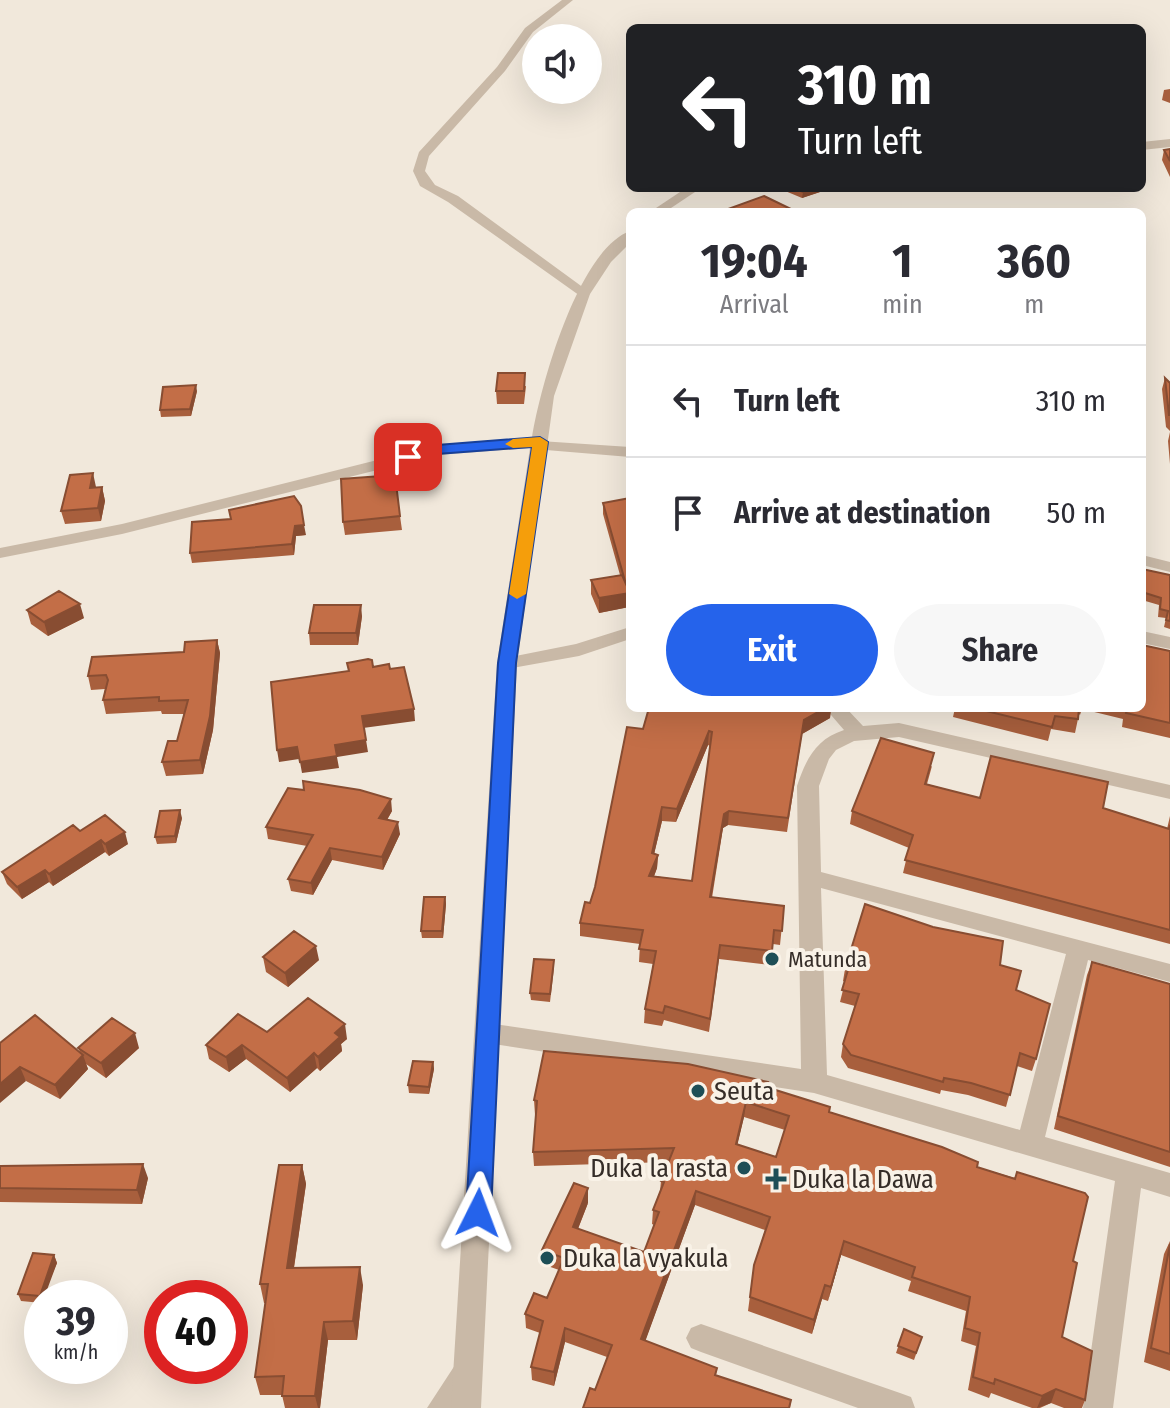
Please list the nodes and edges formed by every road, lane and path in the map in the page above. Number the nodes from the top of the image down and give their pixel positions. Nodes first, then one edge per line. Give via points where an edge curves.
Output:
1 (568, 0) edge
2 (1170, 143) edge
3 (1146, 146) edge
4 (688, 192) edge
5 (662, 208) edge
6 (626, 239) edge
7 (583, 294) junction
8 (540, 444) junction
9 (626, 451) edge
10 (0, 553) edge
11 (1146, 561) edge
12 (1170, 567) edge
13 (626, 634) edge
14 (1146, 638) edge
15 (1170, 643) edge
16 (507, 663) junction
17 (839, 712) edge
18 (858, 733) junction
19 (1170, 792) edge
20 (810, 877) junction
21 (1079, 949) junction
22 (1170, 973) edge
23 (487, 1033) junction
24 (814, 1082) junction
25 (1030, 1144) junction
26 (1130, 1172) junction
27 (1170, 1185) edge
28 (701, 1338) dead end
29 (469, 1369) junction
30 (442, 1408) edge
31 (466, 1408) edge
32 (900, 1408) edge
33 (1098, 1408) edge

1 - 7 street via 529,30 417,167 418,178 431,190 453,199
2 - 3 street
4 - 5 street
6 - 7 street
7 - 8 street via 546,396
8 - 9 street
8 - 10 street via 437,450 122,529
8 - 16 street
11 - 12 street
13 - 16 street via 579,650
14 - 15 street
16 - 23 street
17 - 18 street
18 - 19 street via 899,730
18 - 20 street via 829,745 814,759 808,786
20 - 21 street
20 - 24 street
21 - 22 street
21 - 25 street
23 - 24 street
23 - 29 street
24 - 25 street
25 - 26 street
26 - 27 street
26 - 33 street
28 - 32 street
29 - 30 street
29 - 31 street

